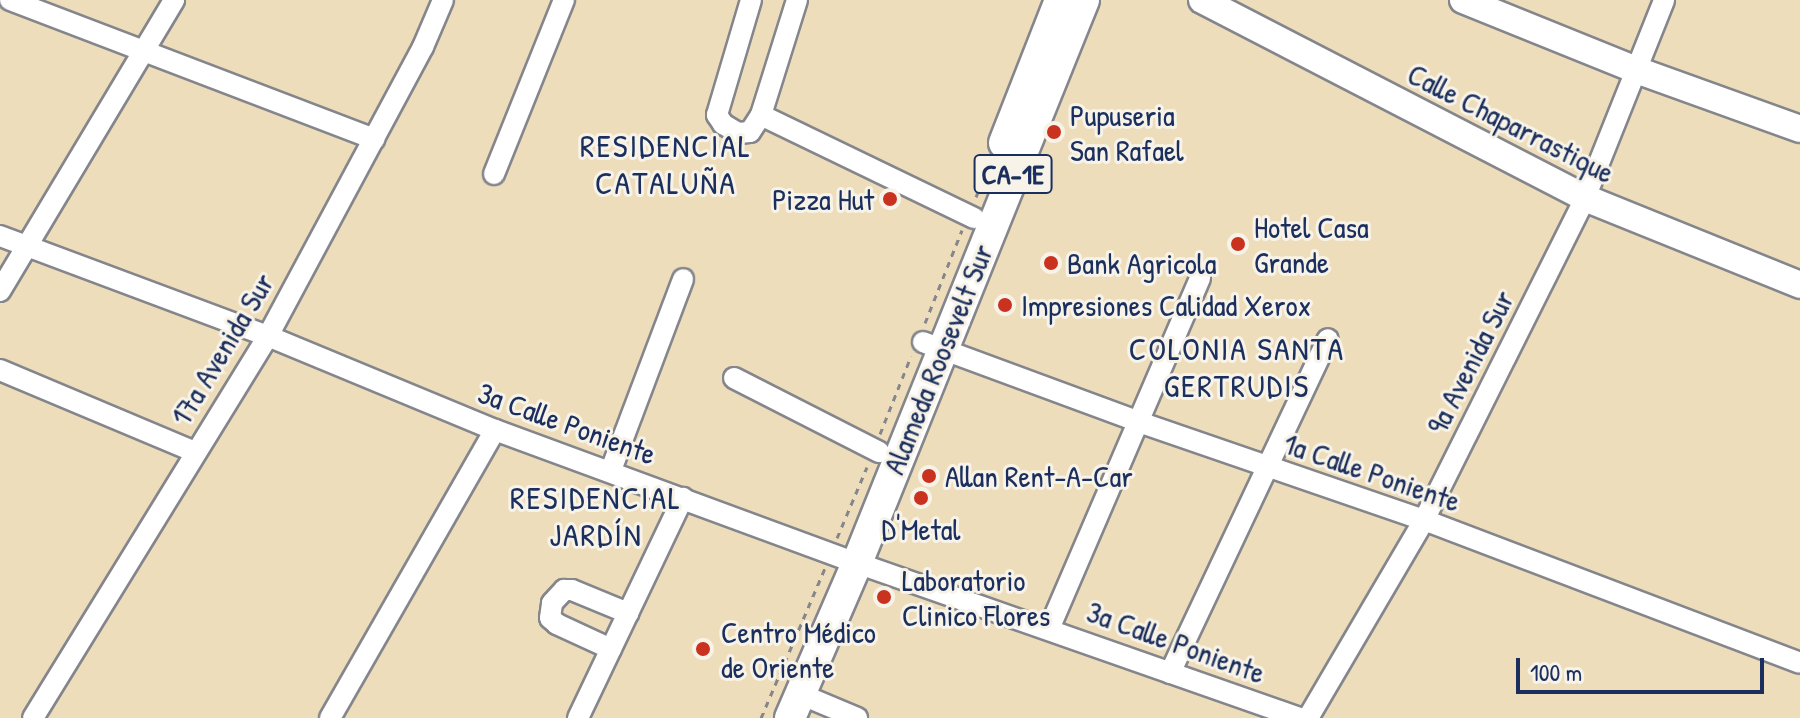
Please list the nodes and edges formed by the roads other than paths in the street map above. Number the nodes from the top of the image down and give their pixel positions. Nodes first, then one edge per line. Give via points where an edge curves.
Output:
1 (10, 0) edge
2 (174, 0) edge
3 (443, 0) edge
4 (564, 0) edge
5 (751, 0) edge
6 (797, 0) edge
7 (1060, 0) edge
8 (1084, 0) edge
9 (1202, 0) edge
10 (1463, 0) edge
11 (1664, 0) edge
12 (144, 49) junction
13 (1636, 70) junction
14 (761, 115) junction
15 (1800, 129) edge
16 (374, 139) junction
17 (494, 174) dead end
18 (1585, 198) junction
19 (972, 215) junction
20 (0, 236) edge
21 (27, 247) junction
22 (1200, 278) dead end
23 (683, 279) dead end
24 (1800, 285) edge
25 (0, 291) edge
26 (268, 336) junction
27 (1328, 339) dead end
28 (926, 341) junction
29 (0, 370) edge
30 (734, 378) dead end
31 (1136, 421) junction
32 (495, 430) junction
33 (877, 449) junction
34 (195, 452) junction
35 (1268, 468) junction
36 (611, 470) junction
37 (683, 498) junction
38 (1424, 520) junction
39 (840, 557) junction
40 (628, 613) junction
41 (1049, 629) junction
42 (611, 649) junction
43 (1800, 663) edge
44 (1170, 673) junction
45 (795, 706) edge
46 (33, 718) edge
47 (330, 718) edge
48 (578, 718) edge
49 (771, 718) edge
50 (857, 718) edge
51 (1299, 718) edge
52 (1308, 718) edge

1 - 12 street
2 - 12 street
3 - 16 street, 17a Avenida Sur
4 - 17 street
5 - 14 street via 717,115 738,133 750,132
6 - 14 street
7 - 19 highway, Alameda Roosevelt Sur / CA-1E
8 - 28 highway, Alameda Roosevelt Sur / CA-1E
9 - 18 main road, Calle Chaparrastique
10 - 13 main road
11 - 13 street, 9a Avenida Sur
12 - 16 street
12 - 21 street
13 - 15 main road
13 - 18 street, 9a Avenida Sur
14 - 19 street
16 - 26 street, 17a Avenida Sur
18 - 24 main road, Calle Chaparrastique
18 - 38 street, 9a Avenida Sur
19 - 28 highway, Alameda Roosevelt Sur / CA-1E
20 - 21 street, 3a Calle Poniente
21 - 25 street
21 - 26 street, 3a Calle Poniente
22 - 31 street
23 - 36 street
26 - 32 street, 3a Calle Poniente
26 - 34 street, 17a Avenida Sur
27 - 35 street
28 - 31 street, 1a Calle Poniente
28 - 33 highway, Alameda Roosevelt Sur / CA-1E
28 - 39 highway, Alameda Roosevelt Sur / CA-1E
29 - 34 street
30 - 33 street
31 - 35 street, 1a Calle Poniente
31 - 41 street
32 - 36 street, 3a Calle Poniente
32 - 47 street
33 - 39 highway, Alameda Roosevelt Sur / CA-1E
34 - 46 street, 17a Avenida Sur
35 - 38 street, 1a Calle Poniente
35 - 44 street
36 - 37 street, 3a Calle Poniente
37 - 39 street, 3a Calle Poniente
37 - 40 street
38 - 43 street, 1a Calle Poniente
38 - 52 street, 9a Avenida Sur
39 - 41 street, 3a Calle Poniente
39 - 45 highway, Alameda Roosevelt Sur / CA-1E
39 - 49 highway, Alameda Roosevelt Sur / CA-1E
40 - 42 street
40 - 42 street via 572,590 564,590 552,603 550,618 557,624
41 - 44 street, 3a Calle Poniente
42 - 48 street
44 - 51 street, 3a Calle Poniente
45 - 50 street

